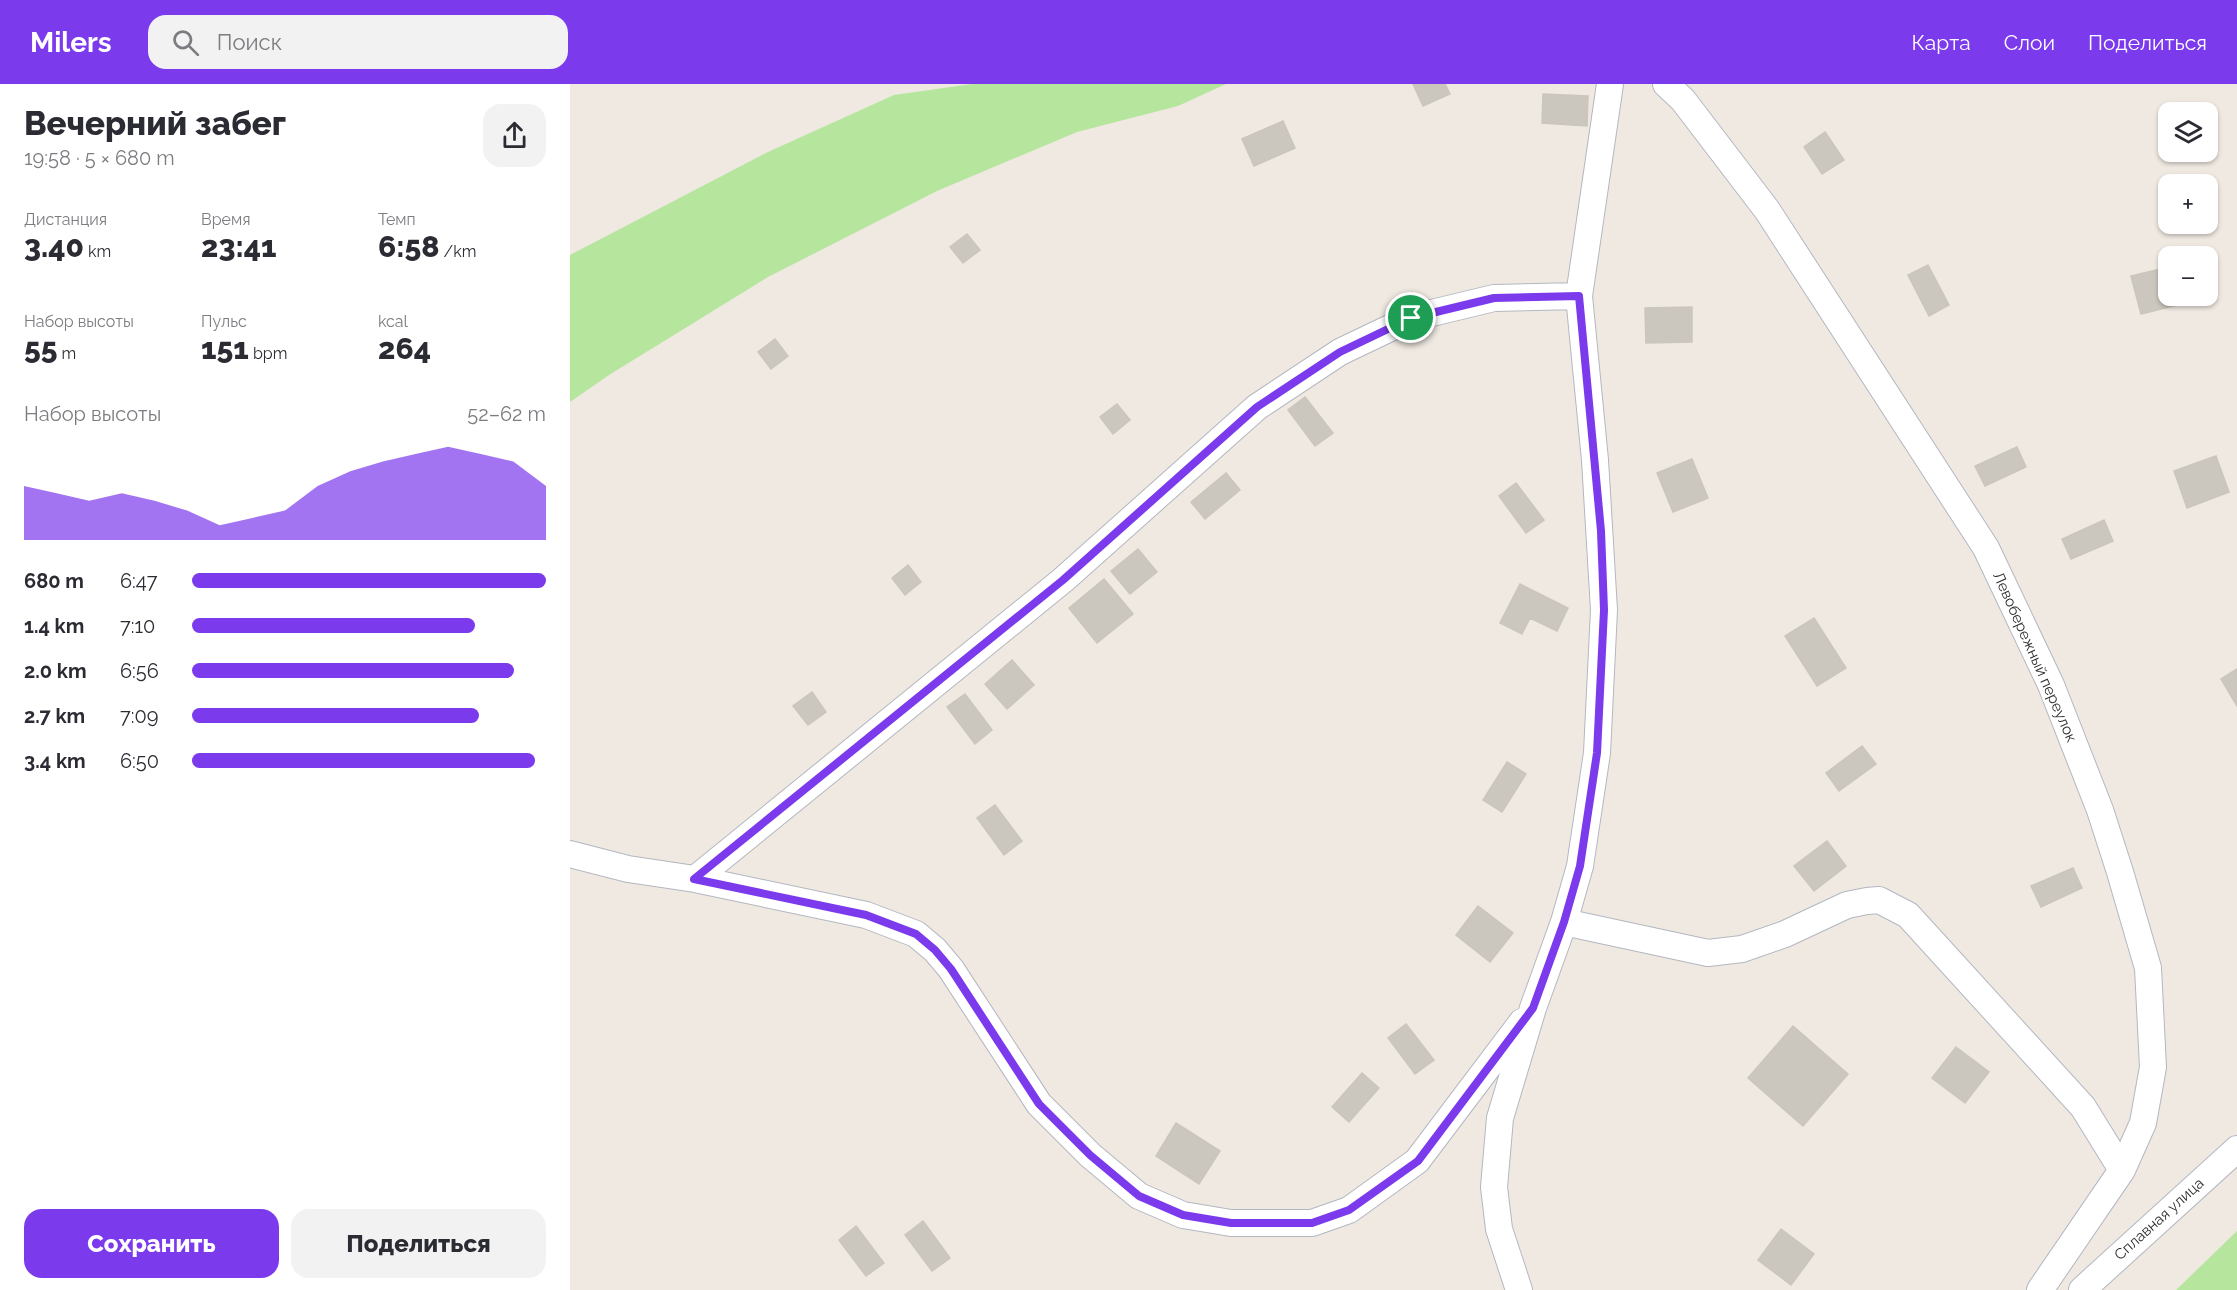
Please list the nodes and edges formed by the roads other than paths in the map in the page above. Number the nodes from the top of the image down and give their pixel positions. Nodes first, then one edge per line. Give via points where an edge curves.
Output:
1 (1610, 84) edge
2 (1666, 84) edge
3 (1579, 296) junction
4 (570, 854) edge
5 (694, 879) junction
6 (1564, 922) junction
7 (1533, 1008) junction
8 (2237, 1149) edge
9 (2122, 1170) junction
10 (1519, 1290) edge
11 (2040, 1290) edge
12 (2082, 1290) edge

1 - 3 street
2 - 9 street, Левобережный переулок via 1683,100 1767,210 1980,538 2051,685 2100,810 2148,968 2154,1067 2143,1123
3 - 5 street via 1494,298 1411,318 1340,352 1257,407 1063,580
3 - 6 street via 1601,531 1604,610 1597,753 1580,866
4 - 5 street via 628,869
5 - 7 street via 866,915 916,934 951,969 1039,1104 1090,1155 1139,1196 1183,1215 1231,1223 1312,1223 1349,1210 1418,1161
6 - 7 street
6 - 9 street via 1708,953 1742,949 1847,905 1879,900 1893,906 1908,915 2083,1107
7 - 10 street via 1500,1118 1494,1186 1499,1229
8 - 12 street, Сплавная улица
9 - 11 street, Левобережный переулок

